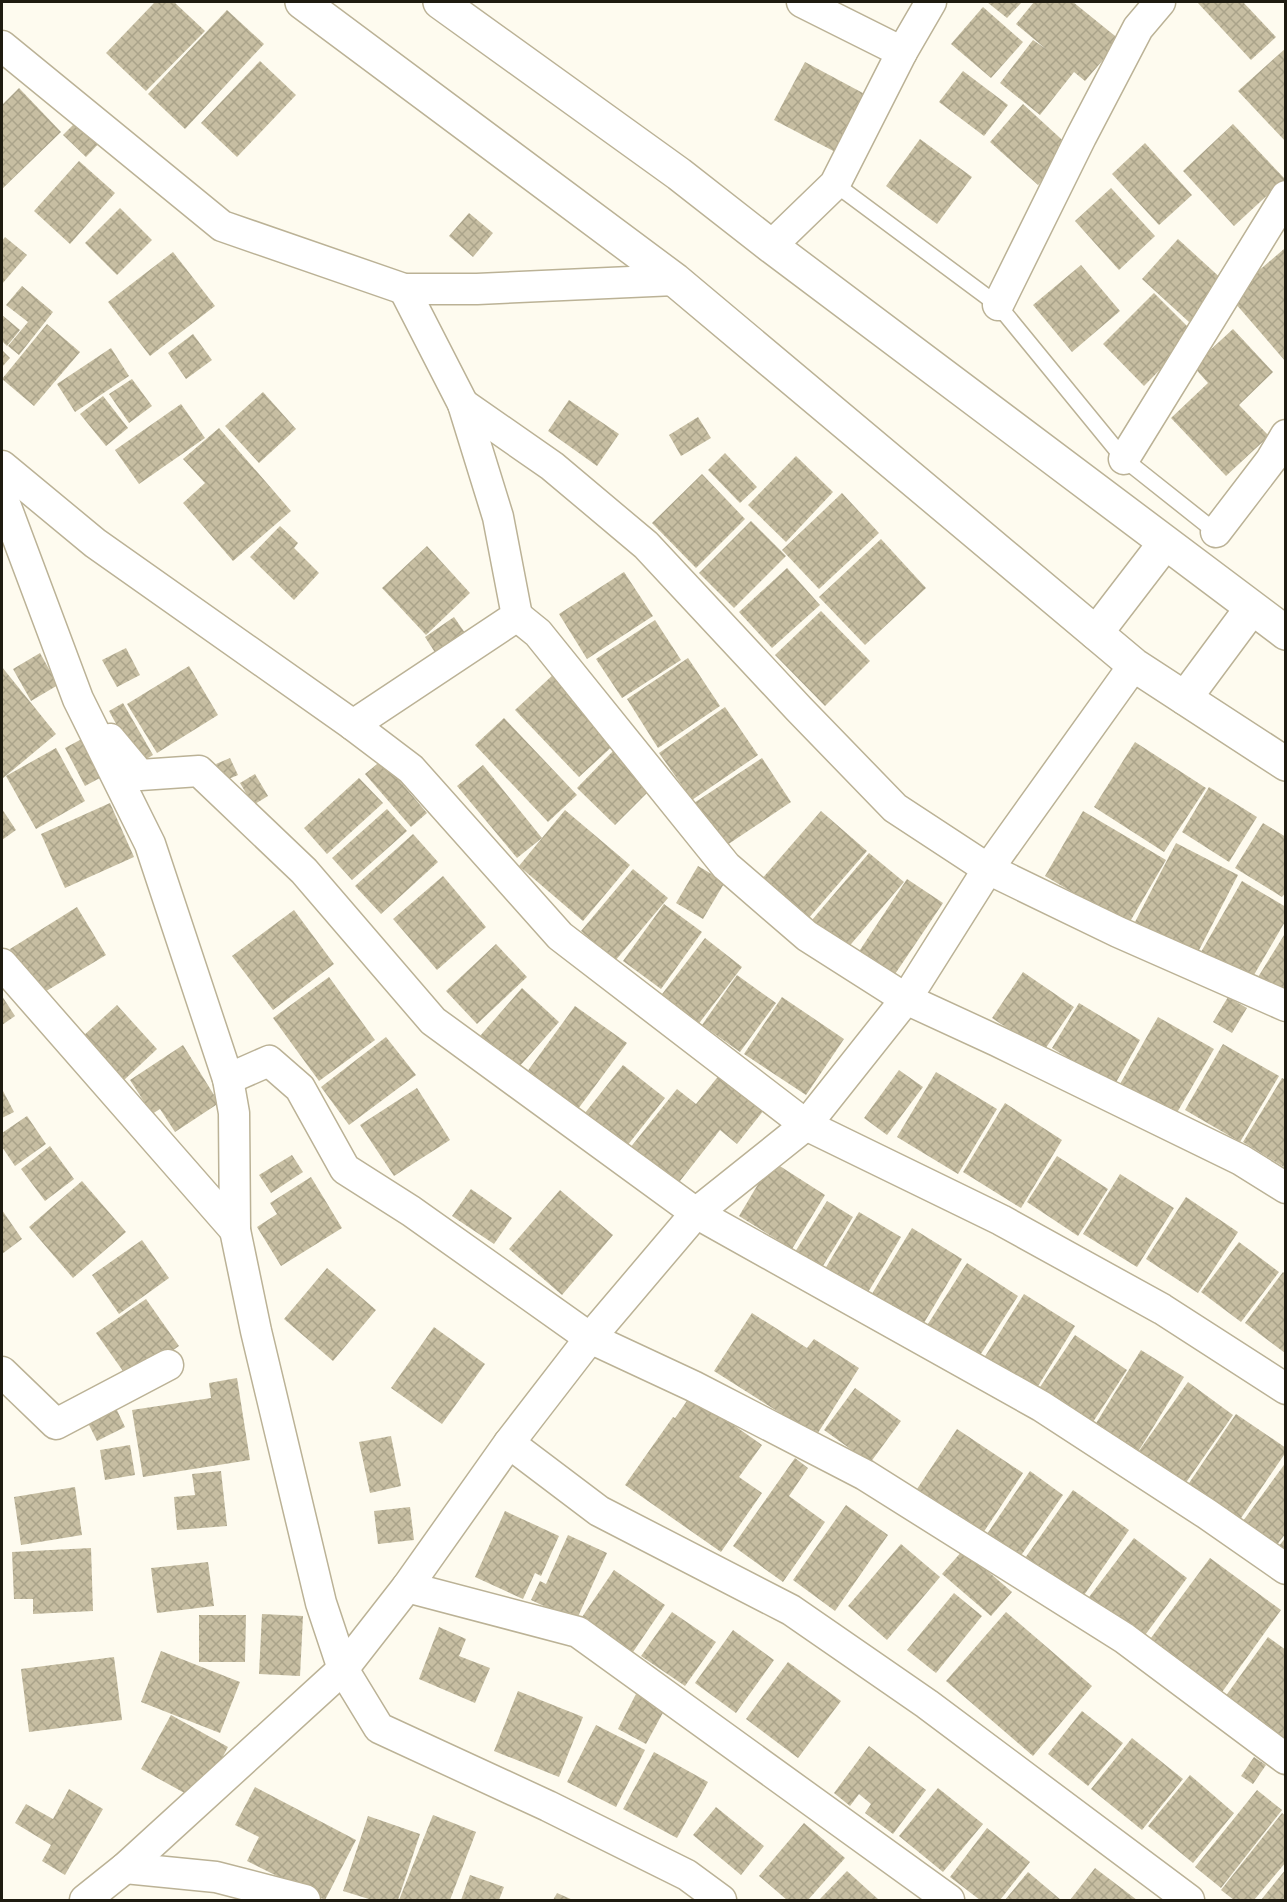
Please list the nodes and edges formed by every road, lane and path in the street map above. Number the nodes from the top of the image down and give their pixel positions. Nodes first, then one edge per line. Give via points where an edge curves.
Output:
1 (302, 2) edge
2 (440, 2) edge
3 (802, 2) edge
4 (931, 2) edge
5 (1160, 2) edge
6 (2, 46) edge
7 (902, 52) junction
8 (835, 184) junction
9 (1286, 196) edge
10 (771, 246) junction
11 (675, 280) junction
12 (404, 289) junction
13 (998, 305) junction
14 (463, 405) junction
15 (1281, 454) edge
16 (1124, 459) junction
17 (2, 466) edge
18 (2, 496) edge
19 (1216, 532) joint
20 (1165, 543) junction
21 (1251, 609) junction
22 (518, 616) junction
23 (1096, 633) junction
24 (1286, 633) edge
25 (1134, 665) junction
26 (1185, 698) junction
27 (78, 699) junction
28 (353, 725) junction
29 (1286, 764) edge
30 (988, 869) junction
31 (2, 963) edge
32 (906, 999) junction
33 (1286, 1006) edge
34 (228, 1079) junction
35 (806, 1125) junction
36 (1286, 1188) edge
37 (696, 1213) junction
38 (235, 1230) junction
39 (590, 1338) junction
40 (168, 1365) dead end
41 (2, 1372) edge
42 (1286, 1389) edge
43 (509, 1443) junction
44 (1286, 1569) edge
45 (407, 1587) junction
46 (343, 1669) junction
47 (1286, 1759) edge
48 (125, 1868) junction
49 (85, 1900) edge
50 (305, 1900) edge
51 (721, 1900) edge
52 (949, 1900) edge
53 (1189, 1900) edge

1 - 11 main road
2 - 10 main road via 679,174
3 - 7 street
4 - 7 street
5 - 13 street via 1138,28
6 - 12 street via 222,226
7 - 8 street
8 - 10 street
8 - 13 lane
9 - 16 street
10 - 20 main road
11 - 12 street
11 - 23 main road
12 - 14 street
13 - 16 lane
14 - 22 street via 498,517
14 - 30 street via 552,466 646,545 895,808
15 - 19 street
16 - 19 lane
17 - 28 street via 94,543
18 - 27 street
20 - 21 main road
20 - 23 main road
21 - 24 main road
21 - 26 main road
22 - 28 street
22 - 32 street via 538,633 726,866 807,936
23 - 25 main road
25 - 26 main road
25 - 30 street
26 - 29 main road
27 - 34 street via 150,844
27 - 37 street via 140,775 198,771 304,871 433,1021
28 - 35 street via 411,769 560,936
30 - 32 street
30 - 33 street
31 - 38 street
32 - 35 street
32 - 36 street via 1230,1155
34 - 38 street via 234,1113
34 - 39 street via 269,1061 300,1088 345,1169
35 - 37 street
35 - 42 street via 1021,1231 1162,1309
37 - 39 street
37 - 44 street via 1041,1406
38 - 46 street via 321,1603
39 - 43 street
39 - 47 street via 693,1386 865,1476 1124,1638
40 - 41 street via 56,1424
43 - 45 street
43 - 53 street via 599,1510 791,1610 927,1704
45 - 46 street
45 - 52 street via 578,1632
46 - 48 street
46 - 51 street via 379,1728 687,1875
48 - 49 street
48 - 50 street via 216,1877

